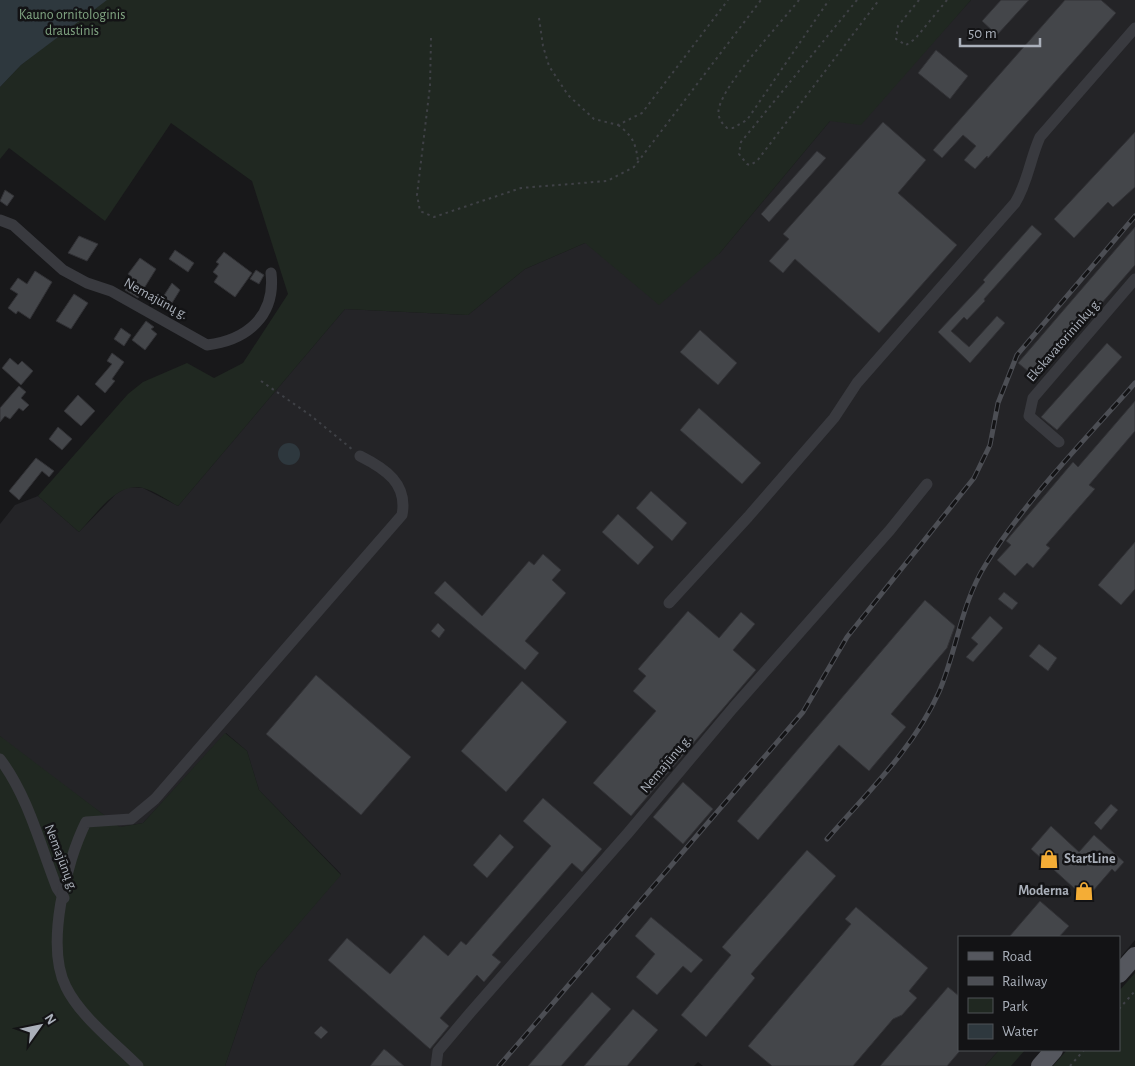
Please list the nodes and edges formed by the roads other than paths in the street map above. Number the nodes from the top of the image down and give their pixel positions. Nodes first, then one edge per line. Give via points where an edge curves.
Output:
1 (1135, 28) edge
2 (0, 220) edge
3 (271, 273) dead end
4 (1135, 279) edge
5 (1059, 442) dead end
6 (360, 456) road end
7 (926, 484) dead end
8 (669, 603) dead end
9 (0, 759) edge
10 (64, 898) junction
11 (1135, 956) edge
12 (1120, 973) edge
13 (1053, 1051) edge
14 (138, 1066) edge
15 (436, 1066) edge
16 (1040, 1066) edge

1 - 8 street via 1040,137 1023,190 1015,202 857,383 834,418
2 - 3 street, Nemajūnų g. via 13,225 63,270 110,291 207,345 242,336 255,325 273,289
4 - 5 street, Ekskavatorininkų g. via 1033,398 1029,416
6 - 10 street via 377,465 400,488 404,501 402,515 155,800 131,818 86,822 73,848
7 - 15 street, Nemajūnų g. via 890,530 438,1051
9 - 10 street, Nemajūnų g. via 16,782 57,888
10 - 14 street, Nemajūnų g. via 57,932 57,956 67,989 83,1011
11 - 12 main road
13 - 16 main road

